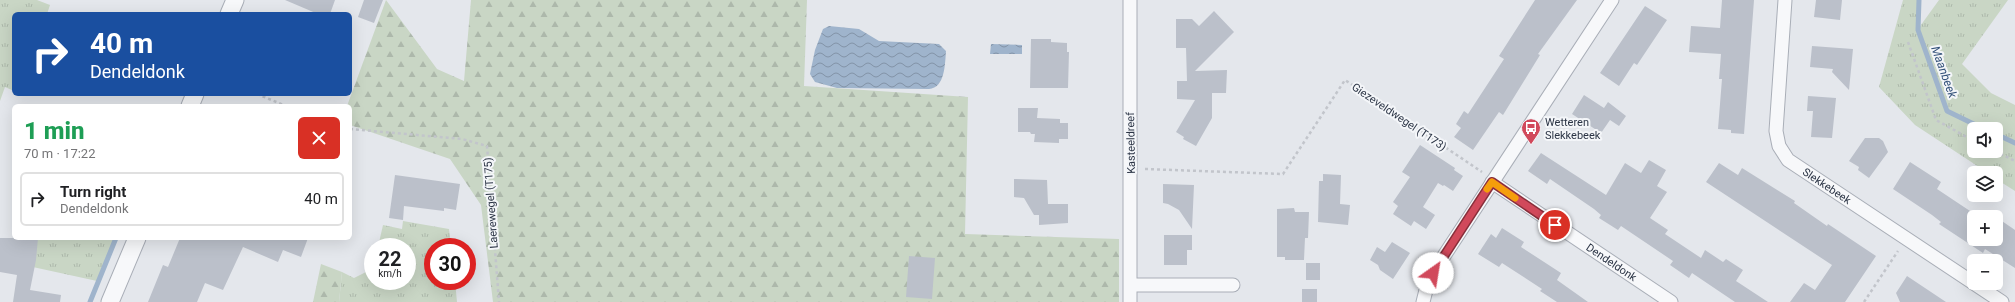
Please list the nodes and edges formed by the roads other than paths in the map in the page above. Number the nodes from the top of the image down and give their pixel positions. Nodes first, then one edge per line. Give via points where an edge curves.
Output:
1 (235, 0) edge
2 (1130, 0) edge
3 (1612, 0) edge
4 (1785, 0) edge
5 (230, 12) edge
6 (1492, 182) junction
7 (135, 240) edge
8 (1131, 285) junction
9 (1233, 285) dead end
10 (110, 302) edge
11 (1130, 302) edge
12 (1423, 302) edge
13 (1671, 302) edge
14 (2002, 302) edge

1 - 5 street
2 - 8 street, Kasteeldreef
3 - 6 street
4 - 14 street, Slekkebeek via 1776,131 1778,146 1788,160
6 - 12 street via 1428,282
6 - 13 street, Dendeldonk
7 - 10 street
8 - 9 street
8 - 11 street, Kasteeldreef

